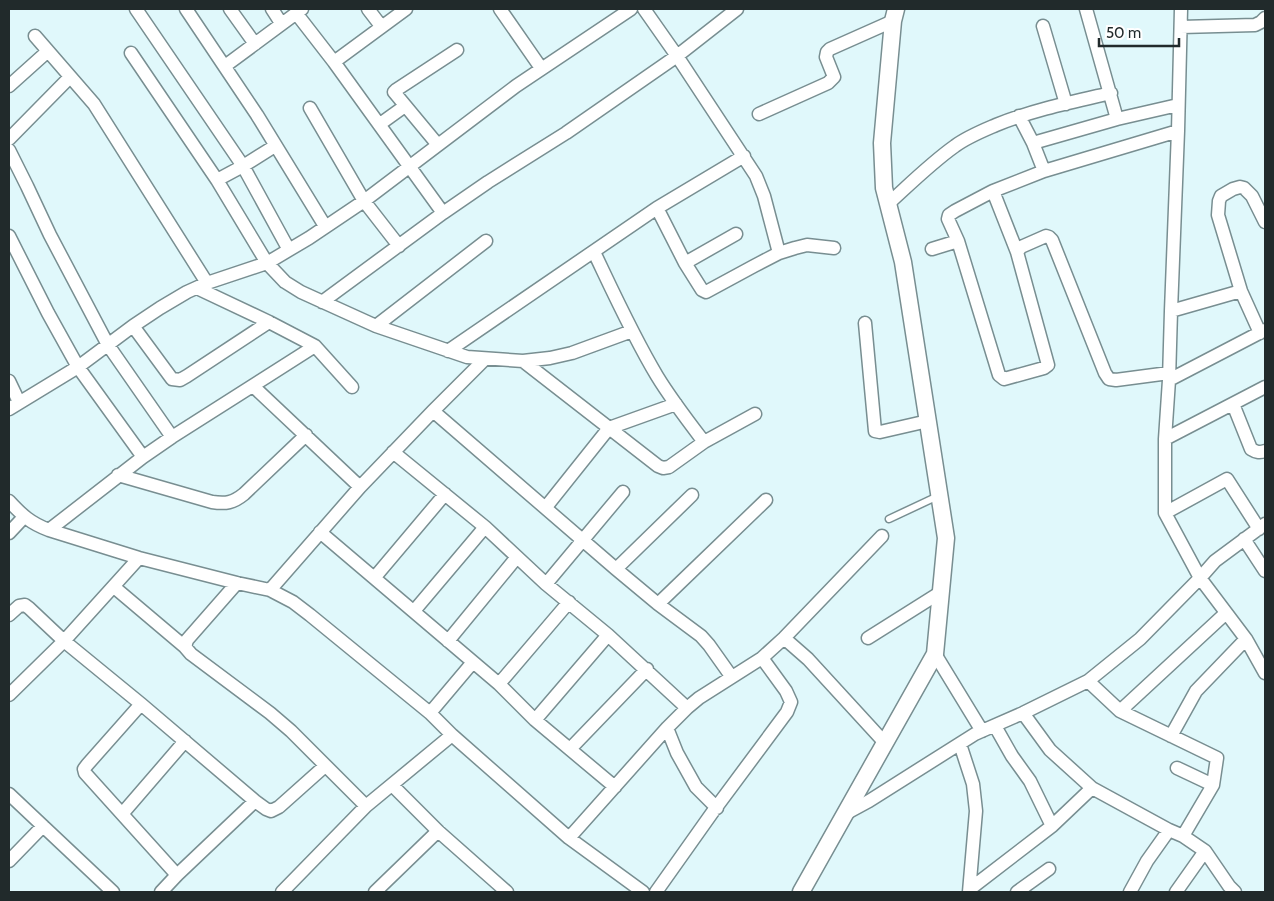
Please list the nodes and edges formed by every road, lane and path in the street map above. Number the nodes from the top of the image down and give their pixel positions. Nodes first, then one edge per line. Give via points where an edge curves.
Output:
1 (136, 9) edge
2 (186, 9) edge
3 (230, 9) edge
4 (272, 9) edge
5 (368, 9) edge
6 (406, 9) edge
7 (500, 9) edge
8 (644, 9) edge
9 (738, 9) edge
10 (1086, 9) edge
11 (1181, 9) edge
12 (1264, 9) edge
13 (626, 10) edge
14 (299, 11) edge
15 (894, 15) edge
16 (1265, 16) edge
17 (282, 23) junction
18 (381, 26) junction
19 (1043, 26) dead end
20 (1181, 27) junction
21 (35, 36) dead end
22 (254, 44) junction
23 (457, 50) dead end
24 (48, 52) junction
25 (131, 53) dead end
26 (677, 56) junction
27 (334, 62) junction
28 (225, 66) junction
29 (541, 68) junction
30 (70, 77) junction
31 (9, 86) edge
32 (1111, 93) junction
33 (1066, 104) junction
34 (1178, 105) junction
35 (405, 106) junction
36 (310, 108) dead end
37 (759, 114) dead end
38 (1019, 116) junction
39 (1118, 119) junction
40 (380, 124) junction
41 (1178, 131) junction
42 (9, 139) edge
43 (1033, 143) junction
44 (438, 145) junction
45 (275, 146) junction
46 (9, 150) edge
47 (744, 156) junction
48 (243, 166) junction
49 (410, 167) junction
50 (1044, 172) junction
51 (217, 180) junction
52 (993, 192) junction
53 (364, 201) junction
54 (888, 204) junction
55 (657, 208) junction
56 (443, 213) junction
57 (1265, 222) edge
58 (325, 226) junction
59 (736, 234) dead end
60 (9, 236) edge
61 (486, 241) dead end
62 (958, 241) junction
63 (399, 246) junction
64 (834, 248) dead end
65 (932, 249) dead end
66 (289, 250) junction
67 (594, 252) junction
68 (1017, 252) junction
69 (779, 253) junction
70 (266, 263) junction
71 (685, 263) junction
72 (202, 285) junction
73 (1242, 291) junction
74 (322, 302) junction
75 (1171, 311) junction
76 (269, 322) junction
77 (865, 323) dead end
78 (133, 326) junction
79 (376, 326) junction
80 (632, 332) junction
81 (1263, 332) edge
82 (108, 345) junction
83 (315, 346) junction
84 (448, 351) junction
85 (485, 359) junction
86 (523, 361) junction
87 (78, 367) junction
88 (1169, 376) junction
89 (9, 381) edge
90 (253, 386) junction
91 (352, 387) dead end
92 (1265, 387) edge
93 (676, 404) junction
94 (1233, 404) junction
95 (14, 405) edge
96 (433, 411) junction
97 (755, 414) dead end
98 (928, 421) junction
99 (609, 428) junction
100 (306, 435) junction
101 (172, 438) junction
102 (1165, 438) junction
103 (704, 442) junction
104 (1265, 450) edge
105 (393, 452) junction
106 (143, 457) junction
107 (118, 475) junction
108 (360, 487) junction
109 (623, 492) dead end
110 (445, 494) junction
111 (692, 495) dead end
112 (939, 495) junction
113 (766, 500) dead end
114 (9, 501) edge
115 (546, 507) junction
116 (1165, 513) junction
117 (24, 517) junction
118 (889, 519) dead end
119 (1262, 526) edge
120 (486, 527) junction
121 (49, 530) junction
122 (320, 532) junction
123 (9, 533) edge
124 (882, 536) dead end
125 (1244, 539) junction
126 (583, 540) junction
127 (517, 557) junction
128 (140, 558) junction
129 (616, 569) junction
130 (1265, 571) edge
131 (375, 577) junction
132 (1200, 578) junction
133 (237, 583) junction
134 (546, 584) junction
135 (114, 587) junction
136 (270, 590) junction
137 (941, 592) junction
138 (568, 602) junction
139 (658, 604) junction
140 (414, 611) junction
141 (1226, 613) junction
142 (9, 615) edge
143 (608, 635) junction
144 (784, 638) junction
145 (868, 638) dead end
146 (1246, 639) junction
147 (64, 641) junction
148 (448, 641) junction
149 (185, 647) junction
150 (935, 654) junction
151 (762, 658) junction
152 (473, 662) junction
153 (647, 669) junction
154 (1265, 673) edge
155 (731, 676) junction
156 (1088, 681) junction
157 (499, 684) junction
158 (9, 695) edge
159 (141, 704) junction
160 (687, 708) junction
161 (1120, 711) junction
162 (430, 713) junction
163 (1023, 713) junction
164 (535, 720) junction
165 (996, 726) junction
166 (667, 728) junction
167 (982, 731) junction
168 (452, 735) junction
169 (1171, 736) junction
170 (185, 741) junction
171 (885, 743) junction
172 (960, 744) junction
173 (570, 749) junction
174 (325, 766) junction
175 (1177, 768) dead end
176 (392, 785) junction
177 (1213, 785) junction
178 (615, 787) junction
179 (1092, 788) junction
180 (9, 794) edge
181 (255, 801) junction
182 (366, 806) junction
183 (714, 811) junction
184 (122, 814) junction
185 (845, 814) junction
186 (43, 826) junction
187 (1052, 826) junction
188 (1169, 830) junction
189 (438, 831) junction
190 (1183, 836) junction
191 (569, 838) junction
192 (1205, 851) junction
193 (9, 862) edge
194 (1049, 869) dead end
195 (178, 874) junction
196 (1230, 890) edge
197 (969, 891) edge
198 (113, 892) edge
199 (161, 892) edge
200 (282, 892) edge
201 (376, 892) edge
202 (507, 892) edge
203 (642, 892) edge
204 (656, 892) edge
205 (801, 892) edge
206 (1018, 892) edge
207 (1130, 892) edge
208 (1176, 892) edge

1 - 48 street
2 - 28 street
3 - 22 street
4 - 17 street
5 - 18 street
6 - 18 street
7 - 29 street
8 - 26 street
9 - 26 street
10 - 32 street
11 - 20 street
12 - 16 street
13 - 29 street
14 - 17 street
14 - 27 street
15 - 37 street via 827,52 826,58 834,77 828,82
15 - 54 street via 882,143
16 - 20 street via 1255,25
17 - 22 street
18 - 27 street
19 - 33 street
20 - 34 street
21 - 24 street
22 - 28 street
23 - 35 street via 394,92
24 - 30 street
24 - 31 street
25 - 51 street
26 - 47 street
26 - 56 street
27 - 40 street
28 - 45 street
29 - 44 street
30 - 42 street
30 - 72 street via 104,118
32 - 33 street
32 - 39 street
33 - 38 street
34 - 39 street
34 - 41 street
35 - 40 street
35 - 44 street
36 - 53 street
38 - 43 street
38 - 54 street via 978,132 956,145
39 - 43 street
40 - 49 street
41 - 50 street
41 - 75 street
43 - 50 street
44 - 49 street
45 - 48 street
45 - 58 street
46 - 82 street
47 - 55 street
47 - 69 street via 761,187
48 - 51 street
48 - 66 street
49 - 53 street
49 - 56 street
50 - 52 street
51 - 70 street
52 - 62 street via 949,215
52 - 68 street
53 - 58 street
53 - 63 street
54 - 98 street via 902,262
55 - 67 street
55 - 71 street
56 - 63 street
57 - 73 street via 1252,196 1244,188 1221,196 1218,215
58 - 66 street
59 - 71 street
60 - 87 street
61 - 79 street
62 - 65 street
62 - 68 street via 999,375 1004,379 1048,365
63 - 74 street
64 - 69 street via 807,245
66 - 70 street
67 - 80 street
67 - 84 street
68 - 88 street via 1043,237 1052,240 1109,379
69 - 71 street via 706,292
70 - 72 street
70 - 74 street via 285,282
72 - 76 street
72 - 78 street
73 - 75 street
73 - 81 street
74 - 79 street
75 - 88 street
76 - 78 street via 180,380 172,379
76 - 83 street
77 - 98 street via 875,431
78 - 82 street
79 - 84 street
80 - 86 street via 550,358
80 - 93 street
81 - 88 street
82 - 87 street
82 - 101 street
83 - 90 street
83 - 91 street
84 - 85 street via 467,358
85 - 86 street
85 - 96 street
86 - 99 street
87 - 95 street
87 - 106 street
88 - 102 street
89 - 95 street
90 - 100 street
90 - 101 street
92 - 94 street
93 - 99 street
93 - 103 street
94 - 102 street
94 - 104 street via 1251,448 1256,452
96 - 105 street
96 - 115 street
97 - 103 street
98 - 112 street
99 - 103 street via 663,468 675,464
99 - 115 street
100 - 107 street via 236,501 224,504
100 - 108 street
101 - 106 street
102 - 116 street
105 - 108 street
105 - 110 street
106 - 107 street
107 - 121 street
108 - 122 street
109 - 126 street
110 - 120 street
110 - 131 street
111 - 129 street
112 - 118 lane
112 - 137 street via 946,538
113 - 139 street
114 - 117 street
115 - 126 street
116 - 119 street via 1227,479
116 - 132 street
117 - 121 street
117 - 123 street
119 - 125 street
120 - 127 street
120 - 140 street
121 - 128 street
122 - 131 street
122 - 136 street
124 - 144 street
125 - 130 street
125 - 132 street via 1215,561
126 - 129 street
126 - 134 street
127 - 134 street
127 - 148 street
128 - 133 street
128 - 135 street
129 - 139 street
131 - 140 street
132 - 141 street
132 - 156 street via 1140,639
133 - 136 street
133 - 149 street via 187,640
134 - 138 street
135 - 147 street
135 - 149 street
136 - 162 street via 310,615
137 - 145 street
137 - 150 street
138 - 143 street
138 - 157 street
139 - 155 street via 705,641
140 - 148 street
141 - 146 street
141 - 161 street
142 - 147 street via 25,605
143 - 153 street
143 - 164 street
144 - 151 street
144 - 171 street via 808,658
146 - 154 street
146 - 169 street via 1196,691
147 - 158 street
147 - 159 street
148 - 152 street
149 - 174 street via 270,712
150 - 167 street
150 - 171 street
151 - 155 street
151 - 183 street via 791,702 787,712
152 - 157 street
152 - 162 street
153 - 160 street
153 - 173 street
155 - 160 street
156 - 161 street
156 - 163 street
157 - 164 street
159 - 170 street
159 - 184 street via 84,769
160 - 166 street
161 - 169 street
162 - 168 street
163 - 165 street
163 - 179 street via 1050,750
164 - 173 street
165 - 167 street
165 - 187 street via 1030,781
166 - 178 street
166 - 183 street via 696,787
167 - 172 street
168 - 176 street
168 - 191 street
169 - 177 street via 1217,758
170 - 181 street
170 - 184 street
171 - 185 street
172 - 185 street
172 - 197 street via 973,784 976,812
173 - 178 street
174 - 181 street via 275,810
174 - 182 street
175 - 177 street
176 - 182 street
176 - 189 street
177 - 190 street
178 - 191 street
179 - 187 street
179 - 188 street
180 - 186 street
181 - 195 street
182 - 200 street
183 - 204 street
184 - 195 street
185 - 205 street
186 - 193 street
186 - 198 street
187 - 197 street
188 - 190 street
188 - 207 street
189 - 201 street
189 - 202 street
190 - 192 street
191 - 203 street
192 - 196 street
192 - 208 street
194 - 206 street
195 - 199 street

